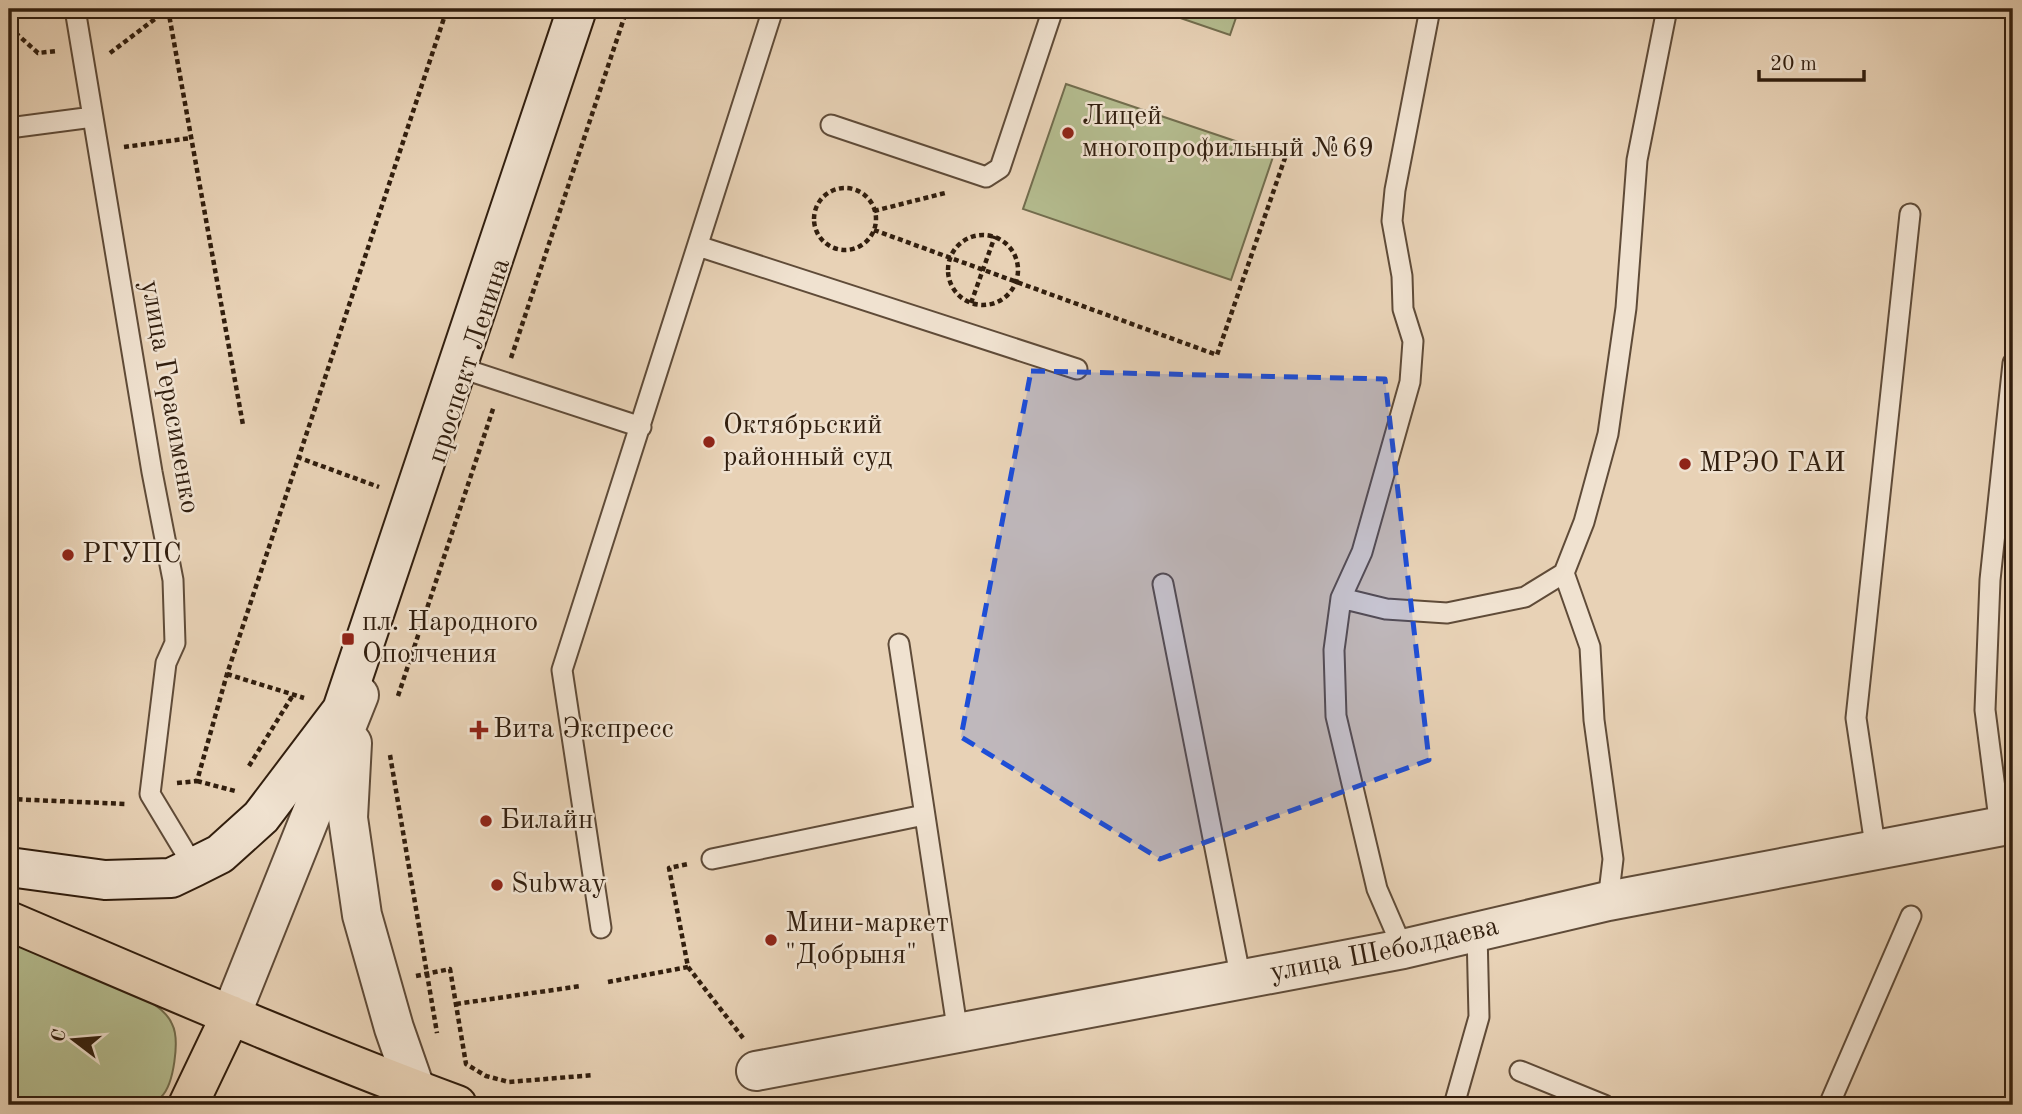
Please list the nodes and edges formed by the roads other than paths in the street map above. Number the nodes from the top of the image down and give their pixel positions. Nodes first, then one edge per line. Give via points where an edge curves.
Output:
1 (75, 9) edge
2 (577, 9) edge
3 (588, 9) edge
4 (773, 9) edge
5 (1053, 9) edge
6 (1430, 9) edge
7 (1667, 9) edge
8 (93, 117) junction
9 (831, 125) dead end
10 (9, 128) edge
11 (1910, 214) dead end
12 (698, 246) junction
13 (2013, 363) edge
14 (1077, 369) dead end
15 (467, 370) junction
16 (641, 427) junction
17 (1564, 573) junction
18 (1163, 584) dead end
19 (1341, 598) junction
20 (899, 644) dead end
21 (348, 711) junction
22 (924, 815) junction
23 (2006, 825) edge
24 (1875, 852) junction
25 (712, 859) road end
26 (9, 867) edge
27 (194, 867) junction
28 (1608, 901) junction
29 (1911, 916) dead end
30 (9, 921) edge
31 (601, 928) dead end
32 (1477, 932) junction
33 (1403, 949) junction
34 (1241, 980) junction
35 (231, 1015) junction
36 (958, 1034) junction
37 (752, 1058) road end
38 (1520, 1071) dead end
39 (416, 1091) junction
40 (188, 1105) edge
41 (457, 1105) edge
42 (1454, 1105) edge
43 (1604, 1105) edge
44 (1829, 1105) edge

1 - 8 lane, улица Герасименко
2 - 21 street via 412,499
3 - 15 street, проспект Ленина
4 - 12 lane
5 - 9 lane via 1000,168 986,177
6 - 19 lane via 1392,221 1403,309 1413,341 1410,382 1362,552
7 - 17 lane via 1637,160 1626,308 1608,434 1584,522
8 - 10 lane
8 - 27 lane, улица Герасименко via 173,580 175,643 166,663 150,794
11 - 24 lane via 1856,718
12 - 14 lane
12 - 16 lane
13 - 23 lane via 1990,580 1986,709
15 - 16 lane
15 - 21 street, проспект Ленина
16 - 31 lane via 562,670
17 - 19 lane via 1525,597 1447,613 1386,609
17 - 28 lane via 1590,647 1594,720 1613,859
18 - 34 lane
19 - 33 lane via 1334,650 1336,716 1377,889
20 - 22 lane
21 - 27 street via 261,817 220,854
21 - 35 street
21 - 39 street via 348,818 362,915
22 - 25 lane
22 - 36 lane
23 - 24 street, улица Шеболдаева
24 - 28 street, улица Шеболдаева
26 - 27 street via 105,880 171,878
28 - 32 street, улица Шеболдаева
29 - 44 lane
30 - 35 main road
32 - 33 street, улица Шеболдаева
32 - 42 lane via 1479,1017
33 - 34 street, улица Шеболдаева
34 - 36 street, улица Шеболдаева
35 - 39 main road
35 - 40 main road
36 - 37 street, улица Шеболдаева
38 - 43 lane
39 - 41 main road

